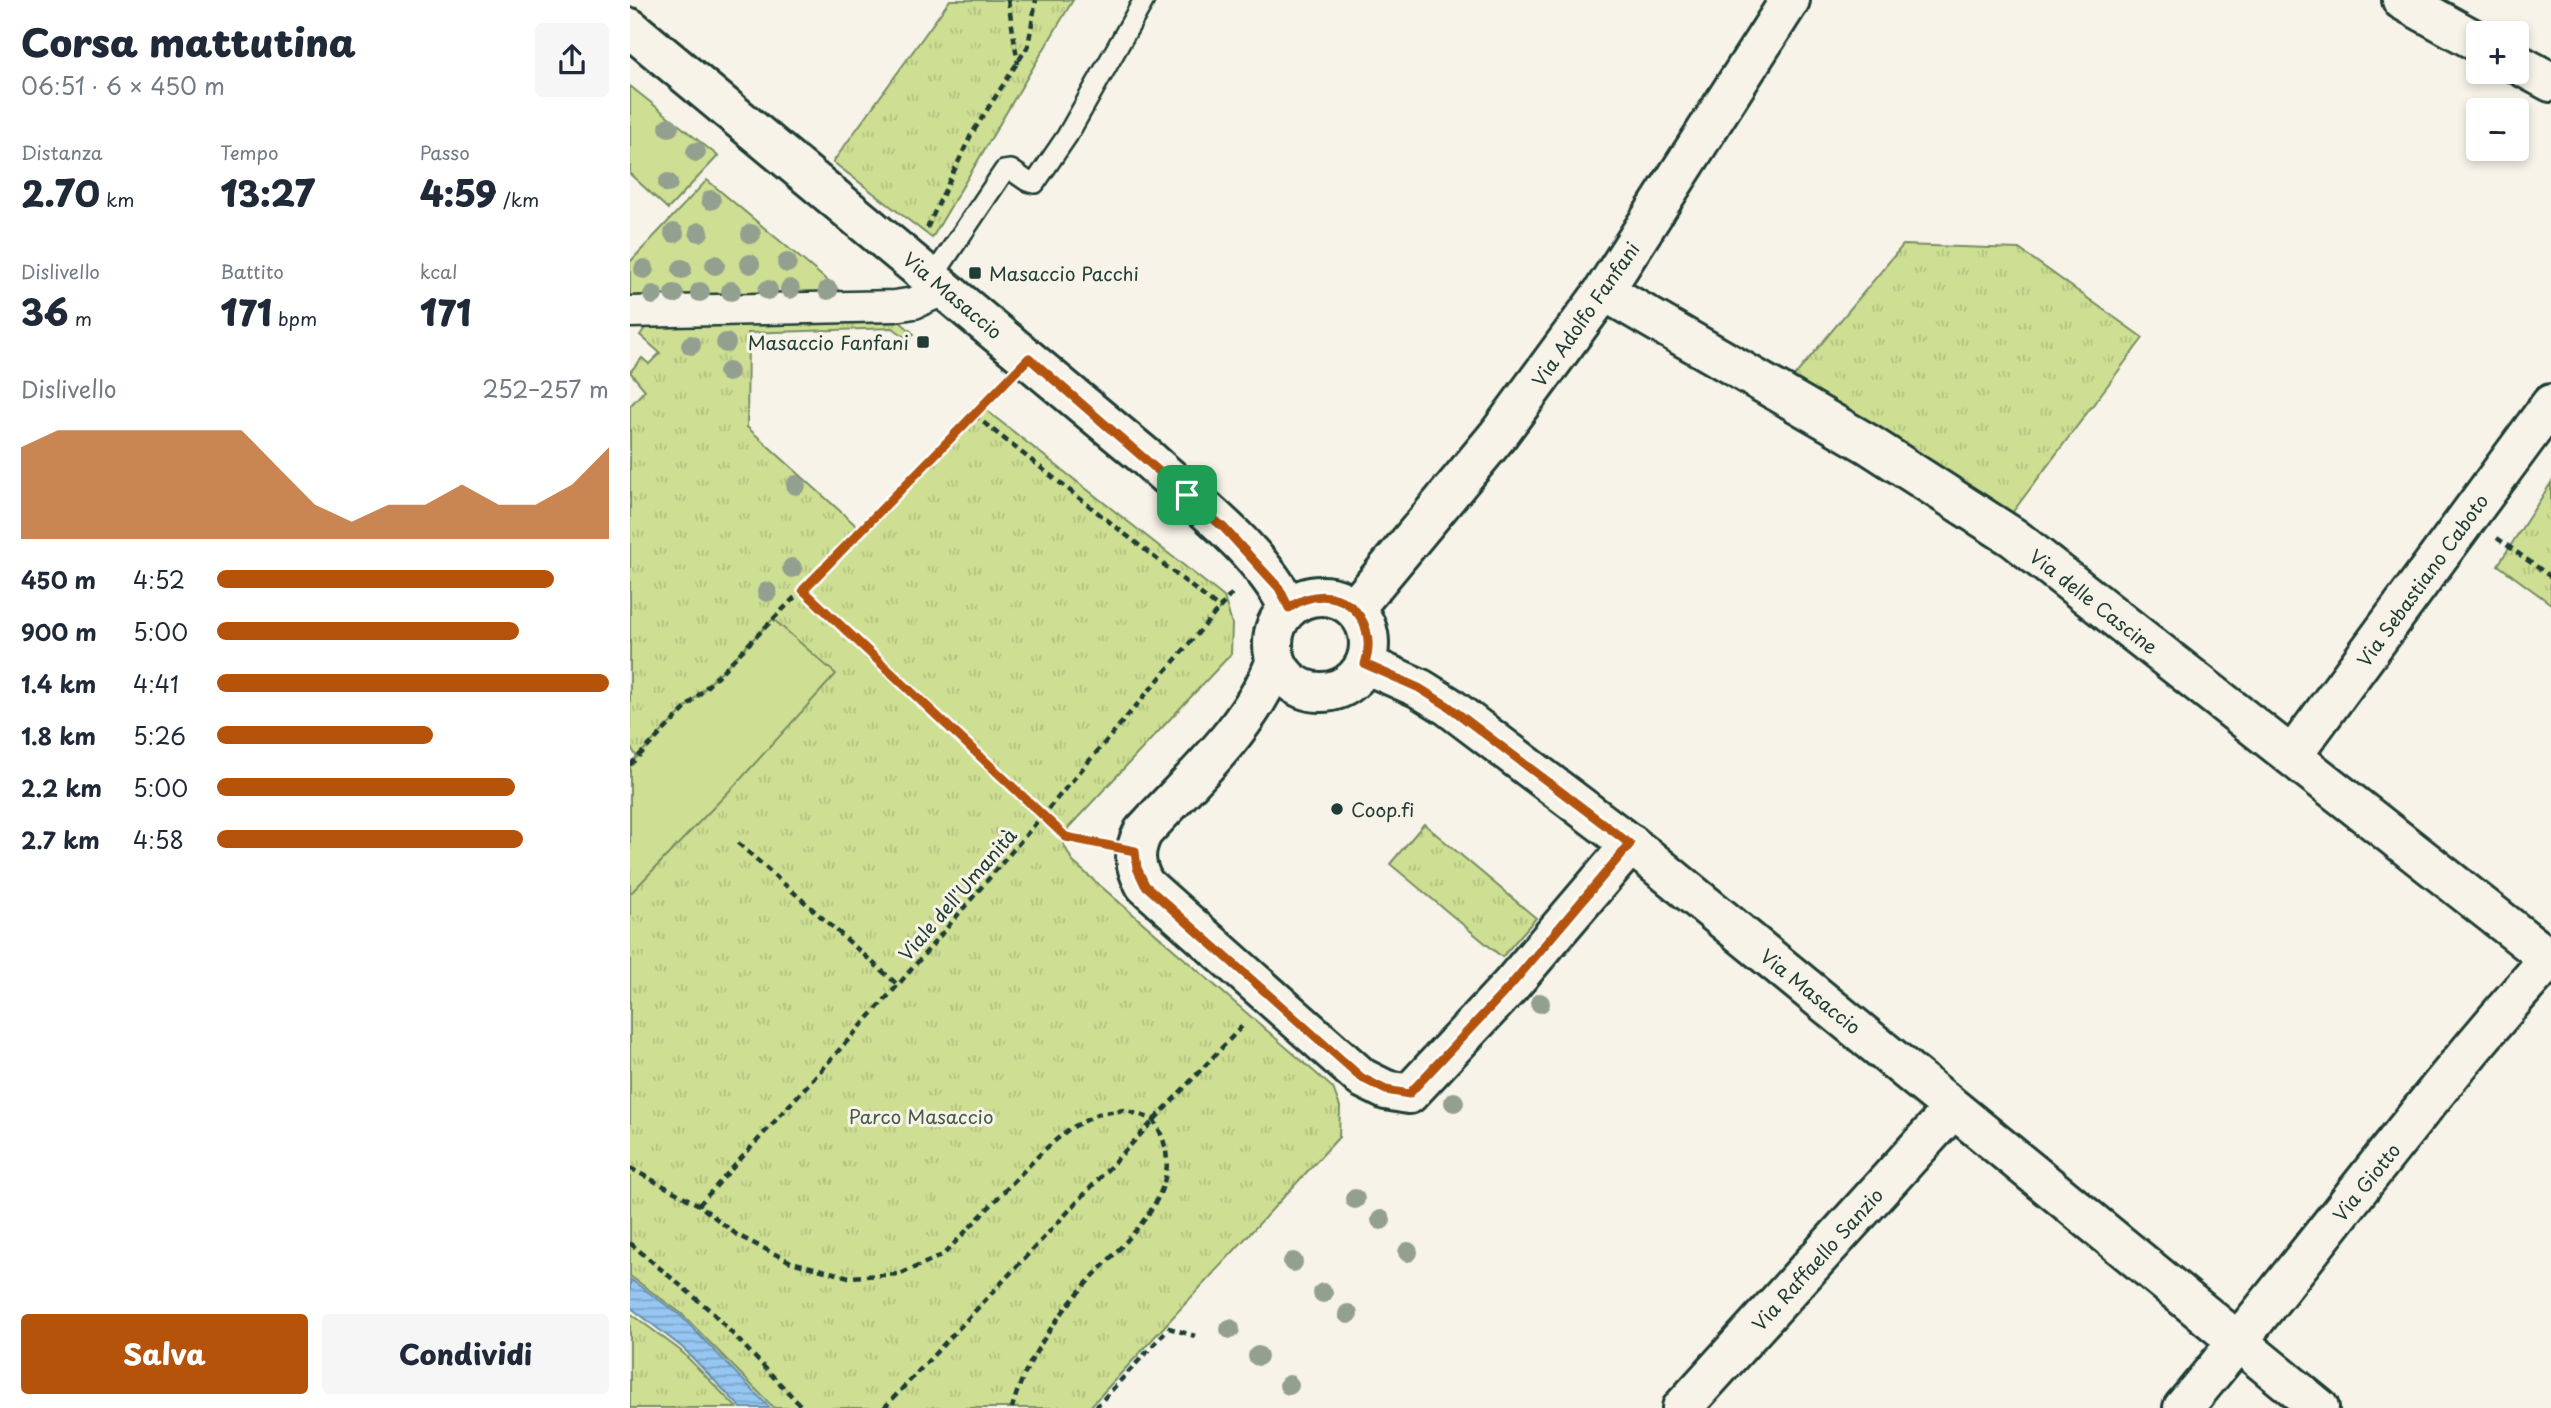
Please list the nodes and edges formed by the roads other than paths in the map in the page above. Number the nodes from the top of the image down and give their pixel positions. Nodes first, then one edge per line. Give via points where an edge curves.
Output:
1 (1144, 0) edge
2 (1790, 0) edge
3 (2402, 0) edge
4 (630, 28) edge
5 (2466, 35) edge
6 (2529, 70) edge
7 (2551, 82) edge
8 (930, 276) junction
9 (1604, 291) junction
10 (630, 312) edge
11 (2551, 404) edge
12 (1289, 608) junction
13 (1354, 609) junction
14 (1276, 660) junction
15 (1365, 664) junction
16 (2292, 756) junction
17 (1630, 844) junction
18 (2551, 958) edge
19 (1952, 1110) junction
20 (2240, 1342) junction
21 (1682, 1408) edge
22 (2183, 1408) edge
23 (2319, 1408) edge

1 - 8 lane via 1035,183 1004,171
2 - 9 street, Via Adolfo Fanfani
3 - 5 street
4 - 8 street, Via Masaccio
6 - 7 street
8 - 10 street via 914,303 895,306
8 - 12 street, Via Masaccio via 1224,528 1279,588
9 - 13 street, Via Adolfo Fanfani via 1498,435
9 - 16 street, Via delle Cascine via 1868,444 2014,538
11 - 16 street, Via Sebastiano Caboto
12 - 13 street via 1320,596
12 - 14 street via 1275,634
13 - 15 street via 1370,640
14 - 15 street via 1299,687 1325,692 1349,684
14 - 17 street via 1253,707 1143,832 1135,851 1137,868 1145,885 1362,1078 1386,1090 1409,1094 1511,985
15 - 17 street, Via Masaccio via 1448,706
16 - 18 street, Via delle Cascine
17 - 19 street, Via Masaccio
18 - 20 street, Via Giotto via 2481,1037
19 - 20 street, Via Masaccio
19 - 21 street, Via Raffaello Sanzio
20 - 22 street, Via Giotto
20 - 23 street, Via Masaccio

